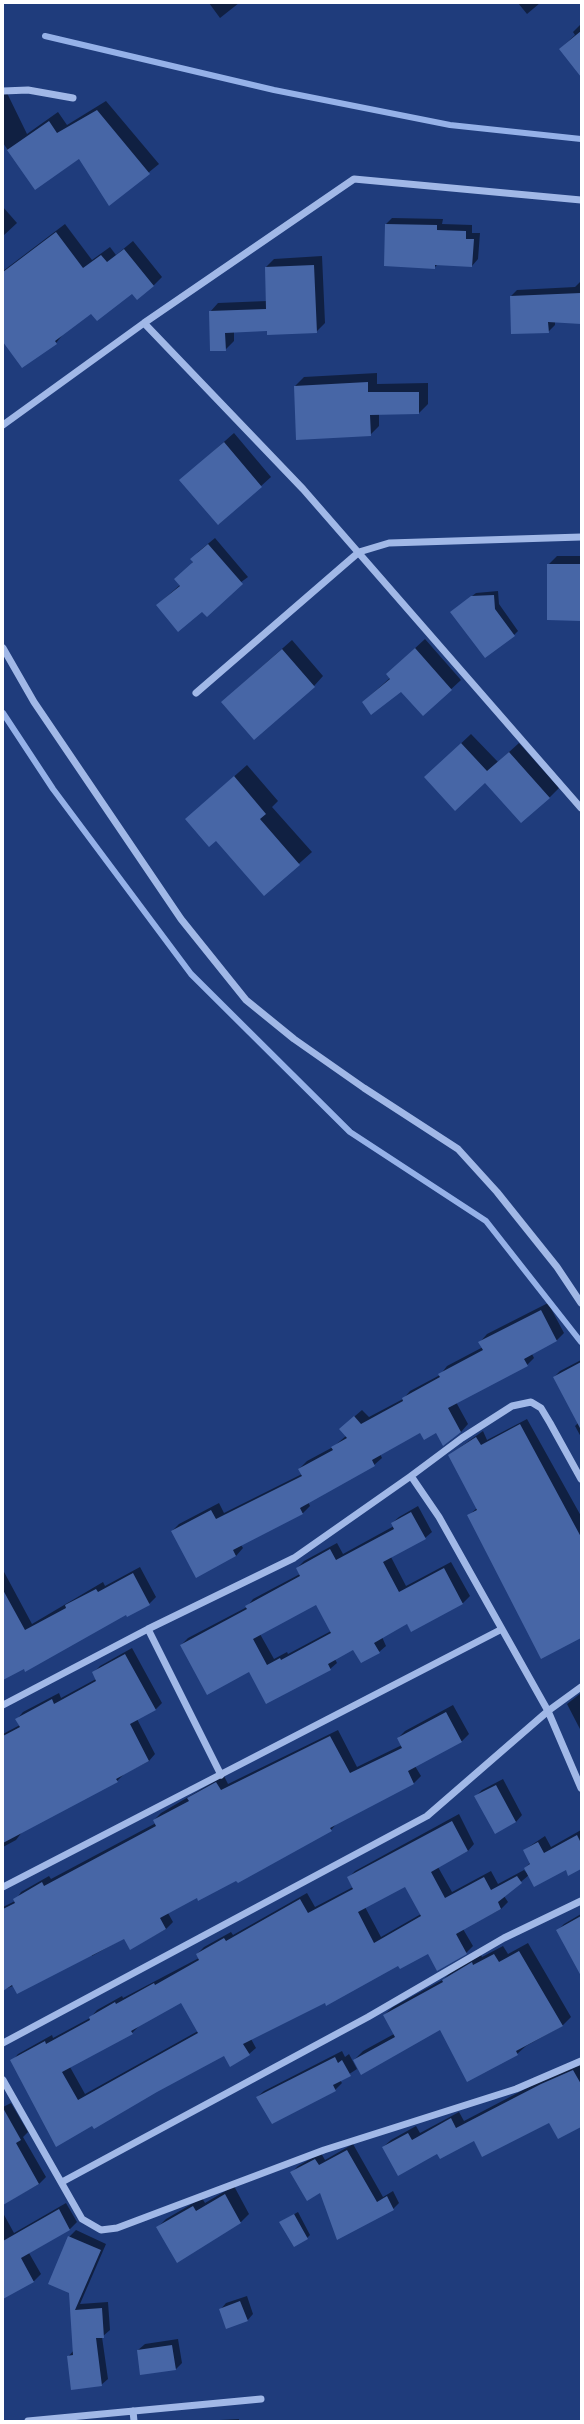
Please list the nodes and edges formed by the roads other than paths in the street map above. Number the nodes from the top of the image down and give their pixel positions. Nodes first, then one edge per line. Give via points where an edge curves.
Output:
1 (3, 91) edge
2 (73, 98) dead end
3 (581, 200) edge
4 (144, 323) junction
5 (3, 425) edge
6 (581, 537) edge
7 (359, 552) junction
8 (3, 648) edge
9 (196, 693) dead end
10 (581, 808) edge
11 (581, 1303) edge
12 (412, 1476) junction
13 (581, 1479) edge
14 (148, 1629) junction
15 (502, 1629) junction
16 (581, 1687) edge
17 (3, 1705) edge
18 (548, 1711) junction
19 (221, 1775) junction
20 (581, 1788) edge
21 (3, 1887) edge
22 (581, 1901) edge
23 (3, 2043) edge
24 (581, 2061) edge
25 (3, 2080) edge
26 (62, 2182) junction
27 (261, 2399) dead end
28 (133, 2411) junction
29 (28, 2421) edge
30 (134, 2421) edge

1 - 2 street via 28,90
3 - 4 street via 354,179
4 - 5 street
4 - 7 street via 303,489
6 - 7 street via 389,543
7 - 9 street
7 - 10 street
8 - 11 street via 34,702 181,919 246,1000 294,1039 357,1084 458,1149 497,1192
12 - 13 street via 462,1438 512,1406 531,1402 541,1408
12 - 14 street via 294,1558
12 - 15 street via 439,1517
14 - 17 street
14 - 19 street
15 - 18 street
15 - 19 street
16 - 18 street
18 - 20 street
18 - 23 street via 427,1816
19 - 21 street
22 - 26 street via 504,1938 368,2017
24 - 26 street via 516,2089 324,2150 117,2228 101,2230 82,2219
25 - 26 street
27 - 28 street
28 - 29 street
28 - 30 street

